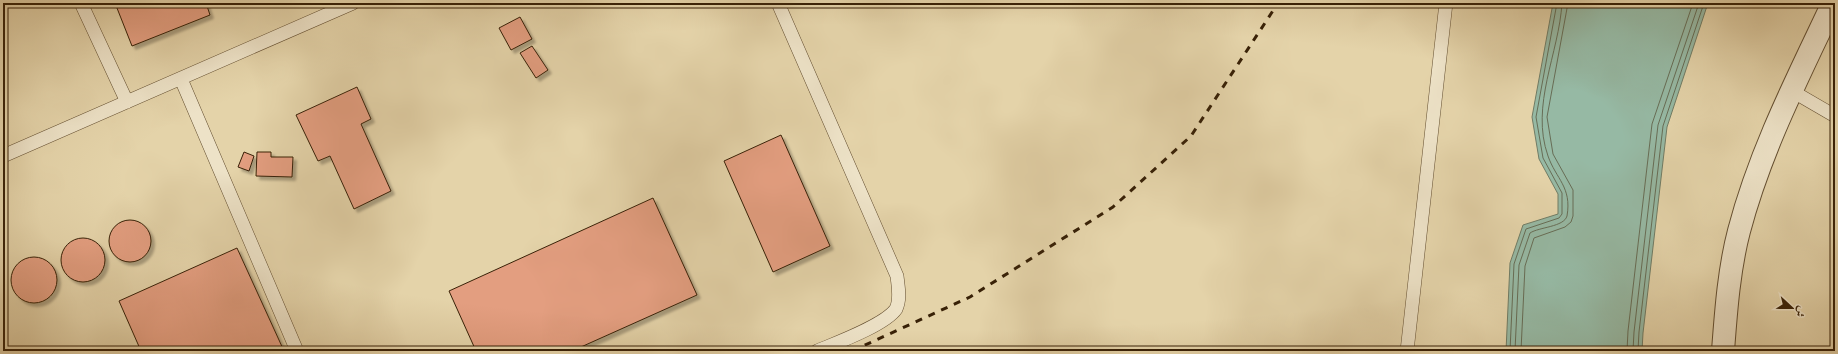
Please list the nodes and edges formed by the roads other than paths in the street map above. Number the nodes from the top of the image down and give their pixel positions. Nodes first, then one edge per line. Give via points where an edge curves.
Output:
1 (82, 3) edge
2 (353, 3) edge
3 (778, 3) edge
4 (1446, 3) edge
5 (1833, 3) edge
6 (181, 78) junction
7 (1792, 91) junction
8 (127, 102) junction
9 (1835, 116) edge
10 (3, 156) edge
11 (297, 351) edge
12 (817, 351) edge
13 (1407, 351) edge
14 (1723, 351) edge

1 - 8 lane
2 - 6 lane
3 - 12 lane via 897,276 899,294 896,309 883,321
4 - 13 lane
5 - 7 street
6 - 8 lane
6 - 11 lane
7 - 9 lane
7 - 14 street via 1753,183 1739,232 1727,299
8 - 10 lane

